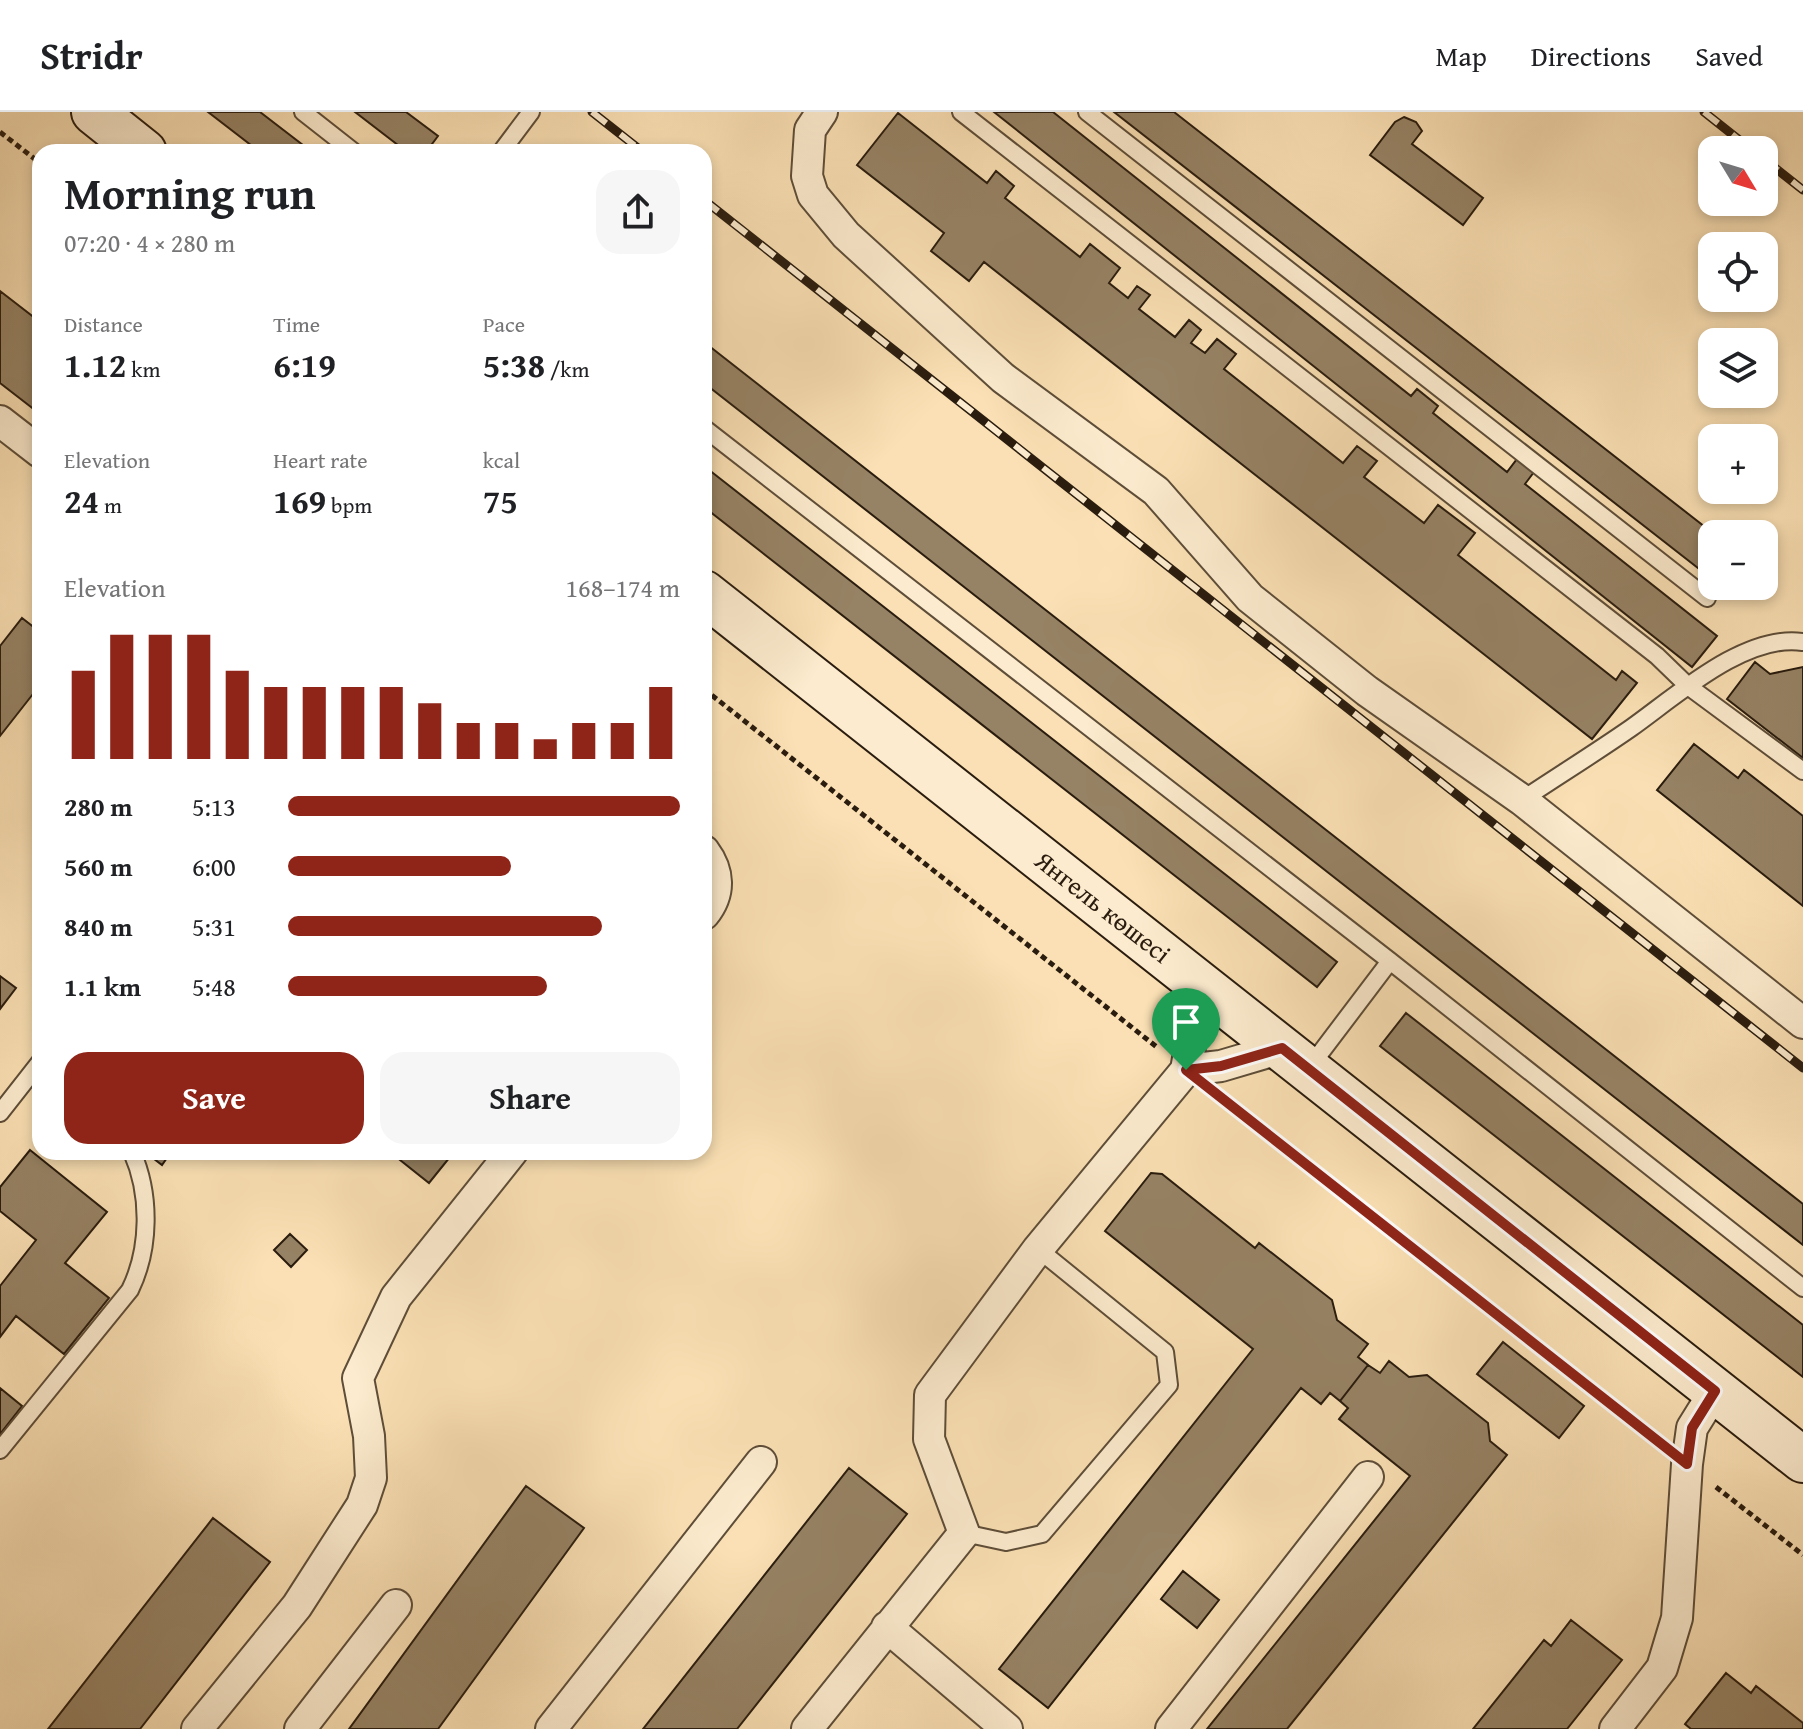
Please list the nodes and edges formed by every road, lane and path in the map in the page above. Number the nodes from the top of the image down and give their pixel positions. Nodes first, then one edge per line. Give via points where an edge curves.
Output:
1 (94, 112) edge
2 (303, 112) edge
3 (531, 112) edge
4 (822, 112) edge
5 (961, 112) edge
6 (1087, 112) edge
7 (0, 132) edge
8 (134, 144) edge
9 (344, 144) edge
10 (507, 144) edge
11 (32, 157) edge
12 (0, 421) edge
13 (712, 434) edge
14 (32, 446) edge
15 (1698, 591) edge
16 (712, 599) edge
17 (1803, 642) edge
18 (1688, 686) junction
19 (712, 695) edge
20 (1803, 771) edge
21 (1522, 800) junction
22 (712, 864) edge
23 (712, 899) edge
24 (1390, 961) junction
25 (1194, 979) junction
26 (1803, 1023) edge
27 (1295, 1058) junction
28 (1186, 1070) junction
29 (32, 1074) edge
30 (0, 1113) edge
31 (136, 1160) edge
32 (506, 1160) edge
33 (1038, 1249) junction
34 (1803, 1288) edge
35 (1715, 1391) junction
36 (0, 1450) edge
37 (1803, 1460) edge
38 (761, 1462) dead end
39 (1687, 1464) junction
40 (1368, 1477) dead end
41 (964, 1533) junction
42 (1803, 1555) edge
43 (396, 1605) dead end
44 (887, 1627) junction
45 (197, 1729) edge
46 (300, 1729) edge
47 (551, 1729) edge
48 (807, 1729) edge
49 (1007, 1729) edge
50 (1171, 1729) edge
51 (1615, 1729) edge

1 - 8 street
2 - 9 lane
3 - 10 lane
4 - 21 street via 810,130 807,176 813,195 846,235 1003,378 1156,491 1250,598 1367,691
5 - 18 lane via 1657,656
6 - 15 lane
7 - 11 path
12 - 14 street
13 - 24 lane
16 - 25 street, Янгель көшесі
17 - 18 lane via 1775,642 1721,663
18 - 20 lane
18 - 21 lane
19 - 28 path
21 - 26 street
22 - 23 street via 718,883
24 - 27 lane
24 - 34 lane
25 - 27 street, Янгель көшесі
25 - 28 street via 1195,1018
27 - 28 street
27 - 35 street, Янгель көшесі
28 - 33 street
28 - 39 path
29 - 30 lane
31 - 36 lane via 146,1198 140,1269 130,1290
32 - 45 street via 396,1297 358,1378 371,1478 362,1505 297,1606
33 - 41 street via 930,1395 929,1439
33 - 41 lane via 1165,1352 1169,1385 1042,1534 1006,1542
35 - 37 street, Янгель көшесі
35 - 39 street via 1692,1428
38 - 47 street
39 - 42 path
39 - 51 street via 1677,1618 1662,1668
40 - 50 street
41 - 44 street
43 - 46 street
44 - 48 street
44 - 49 street

